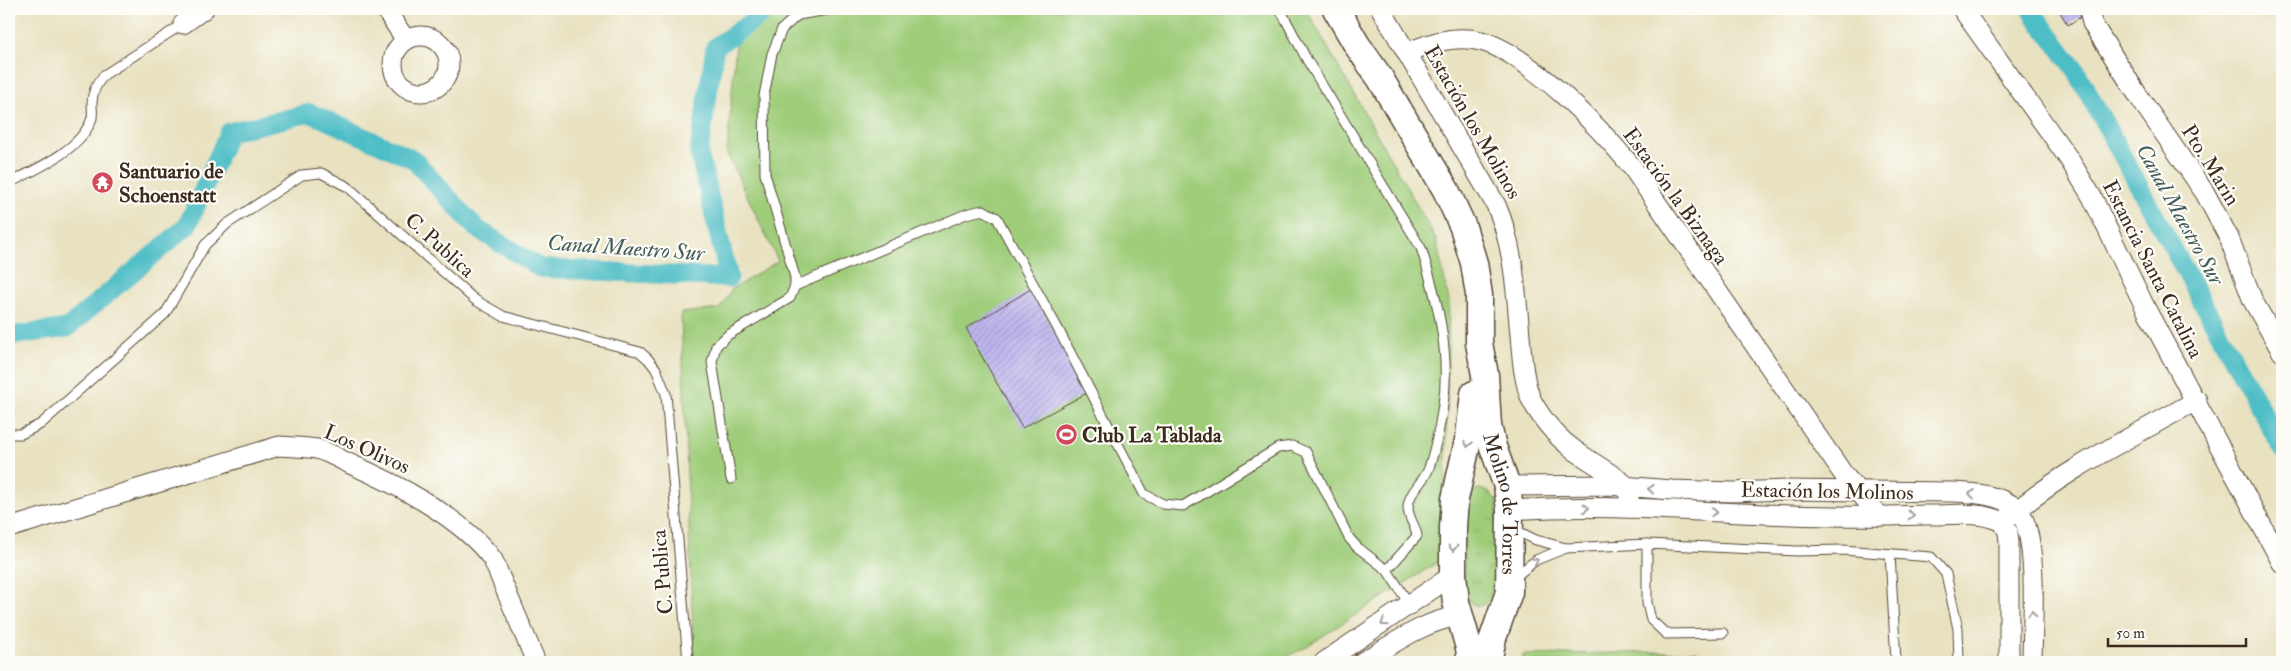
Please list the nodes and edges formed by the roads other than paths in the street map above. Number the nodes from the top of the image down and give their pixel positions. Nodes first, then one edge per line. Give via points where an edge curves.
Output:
1 (204, 9) edge
2 (385, 9) edge
3 (833, 9) edge
4 (1336, 9) edge
5 (1345, 9) edge
6 (1382, 9) edge
7 (1962, 9) edge
8 (2088, 9) edge
9 (1284, 10) edge
10 (183, 24) joint
11 (406, 40) dead end
12 (1407, 52) junction
13 (1380, 78) junction
14 (9, 182) edge
15 (795, 286) junction
16 (1479, 344) junction
17 (2282, 352) edge
18 (2197, 400) junction
19 (9, 434) edge
20 (731, 480) dead end
21 (1847, 485) junction
22 (1628, 487) junction
23 (1455, 499) junction
24 (1509, 508) junction
25 (1630, 508) junction
26 (2018, 509) junction
27 (1831, 516) junction
28 (1880, 516) junction
29 (2003, 522) junction
30 (9, 528) edge
31 (1648, 544) junction
32 (1566, 548) junction
33 (1890, 554) junction
34 (2282, 563) edge
35 (1387, 570) junction
36 (1453, 576) junction
37 (1509, 591) junction
38 (1410, 605) junction
39 (1460, 616) junction
40 (1723, 633) dead end
41 (536, 662) edge
42 (688, 662) edge
43 (1324, 662) edge
44 (1362, 662) edge
45 (1471, 662) edge
46 (1488, 662) edge
47 (1896, 662) edge
48 (1960, 662) edge
49 (2009, 662) edge
50 (2032, 662) edge

1 - 10 street
2 - 11 street
3 - 15 lane via 798,15 782,29 772,54 764,96 765,174
4 - 13 main road, Molino de Torres
5 - 13 main road, Molino de Torres
6 - 12 street, Estación los Molinos
7 - 18 street, Estancia Santa Catalina via 2088,189 2146,309
8 - 17 street, Pto. Marin via 2092,23 2118,64 2205,193 2229,238 2253,301
9 - 35 lane via 1307,60 1421,248 1439,315 1445,354 1443,404 1428,469 1410,498 1408,508 1417,536
10 - 14 lane via 104,75 93,92 93,114 88,130 68,150
12 - 21 street, Estación la Biznaga via 1440,40 1467,39 1492,45 1530,69 1597,126 1632,167
12 - 22 street, Estación los Molinos via 1503,220 1513,265 1525,376 1532,400 1546,422 1568,446 1612,473
13 - 16 main road, Molino de Torres via 1446,190 1470,245 1479,295
15 - 20 lane via 790,298 728,335 716,346 712,362
15 - 35 lane via 982,210 997,218 1144,494 1163,504 1183,506 1278,448 1292,446 1306,452 1349,538
16 -> 23 main road, Molino de Torres via 1469,436
16 - 24 main road, Molino de Torres via 1489,431
18 - 26 street via 2065,475
18 - 34 street, Estancia Santa Catalina
19 - 42 lane, C. Publica via 21,434 41,424 165,314 205,245 228,224 302,176 321,173 330,176 348,187 491,311 628,348 648,359 656,369 666,394
21 -> 22 street, Estación los Molinos via 1733,492
26 -> 21 street, Estación los Molinos via 2001,500 1965,493
21 - 27 street
21 - 28 street, Estación la Biznaga
22 - 24 street, Estación los Molinos via 1536,485
22 - 25 street
23 - 24 main road via 1462,486 1474,479 1490,480
23 -> 36 main road, Molino de Torres
24 -> 25 street, Estación los Molinos
24 - 32 lane via 1536,540
24 - 37 main road, Molino de Torres
25 -> 27 street, Estación los Molinos
26 - 29 street
50 -> 26 street via 2032,544
27 - 28 street, Estación los Molinos
28 -> 29 street, Estación los Molinos via 1971,516
29 - 49 street via 2009,542
30 - 41 street, Los Olivos via 279,446 319,450 407,491 484,547 493,560
31 - 32 lane
31 - 33 lane
31 - 40 lane via 1647,595 1651,620 1666,634
37 -> 32 lane via 1527,565
33 - 47 lane
33 - 48 lane via 1931,557 1946,574 1958,629
35 - 38 lane
36 - 38 street
36 - 39 main road, Molino de Torres
37 - 39 main road via 1504,605 1495,613
37 - 46 main road, Molino de Torres via 1492,638
38 -> 43 street
39 - 44 street via 1426,626
39 - 45 main road, Molino de Torres

